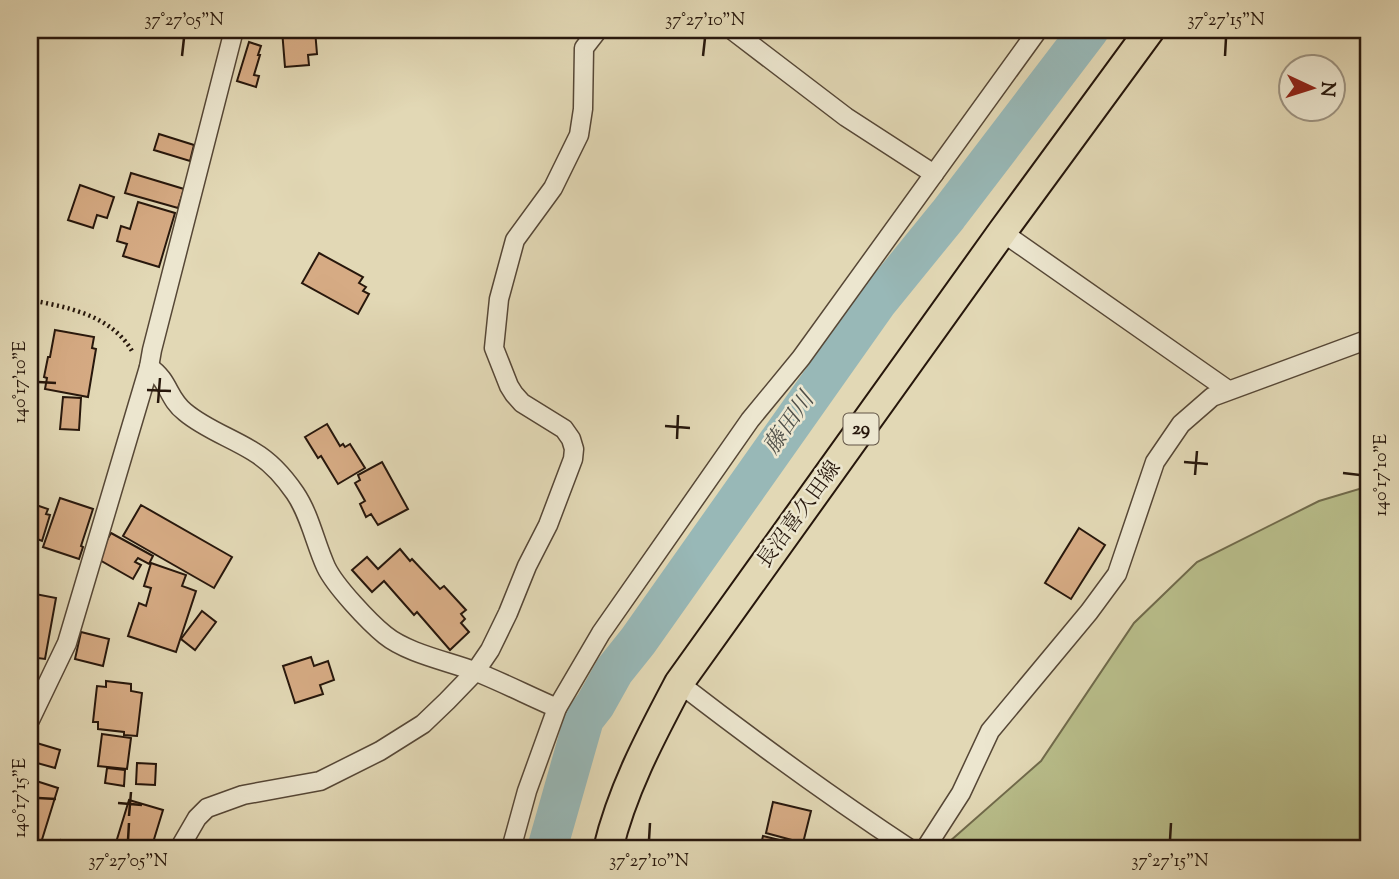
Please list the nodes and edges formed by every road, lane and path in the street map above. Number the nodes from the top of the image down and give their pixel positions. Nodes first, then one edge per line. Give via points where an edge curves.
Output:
1 (234, 30) edge
2 (597, 30) edge
3 (732, 30) edge
4 (1038, 30) edge
5 (1150, 30) edge
6 (934, 174) junction
7 (1002, 232) junction
8 (30, 300) edge
9 (1369, 338) edge
10 (149, 368) junction
11 (1228, 390) junction
12 (475, 672) junction
13 (679, 683) junction
14 (557, 708) junction
15 (30, 720) edge
16 (179, 849) edge
17 (511, 849) edge
18 (608, 849) edge
19 (910, 849) edge
20 (925, 849) edge

1 - 10 street
2 - 12 street via 584,48 579,135 552,188 515,240 499,299 494,348 514,394 564,429 571,439 573,459 508,613
3 - 6 street via 846,117
4 - 6 street
5 - 7 main road, 長沼喜久田線 / 29
6 - 14 street via 801,358 750,420 601,633
7 - 11 street
7 - 13 main road, 長沼喜久田線 / 29
8 - 10 path via 78,310 102,323 126,341 139,364
9 - 11 street
10 - 12 street via 160,374 183,411 257,453 282,475 297,496 334,580 372,623 404,646
10 - 15 street via 67,643
11 - 20 street via 1212,397 1181,424 1155,462 1117,574 990,731 961,793
12 - 14 street
12 - 16 street via 423,724 380,751 320,781 243,795 207,808
13 - 18 main road, 長沼喜久田線 / 29 via 647,745
13 - 19 street via 752,740
14 - 17 street

